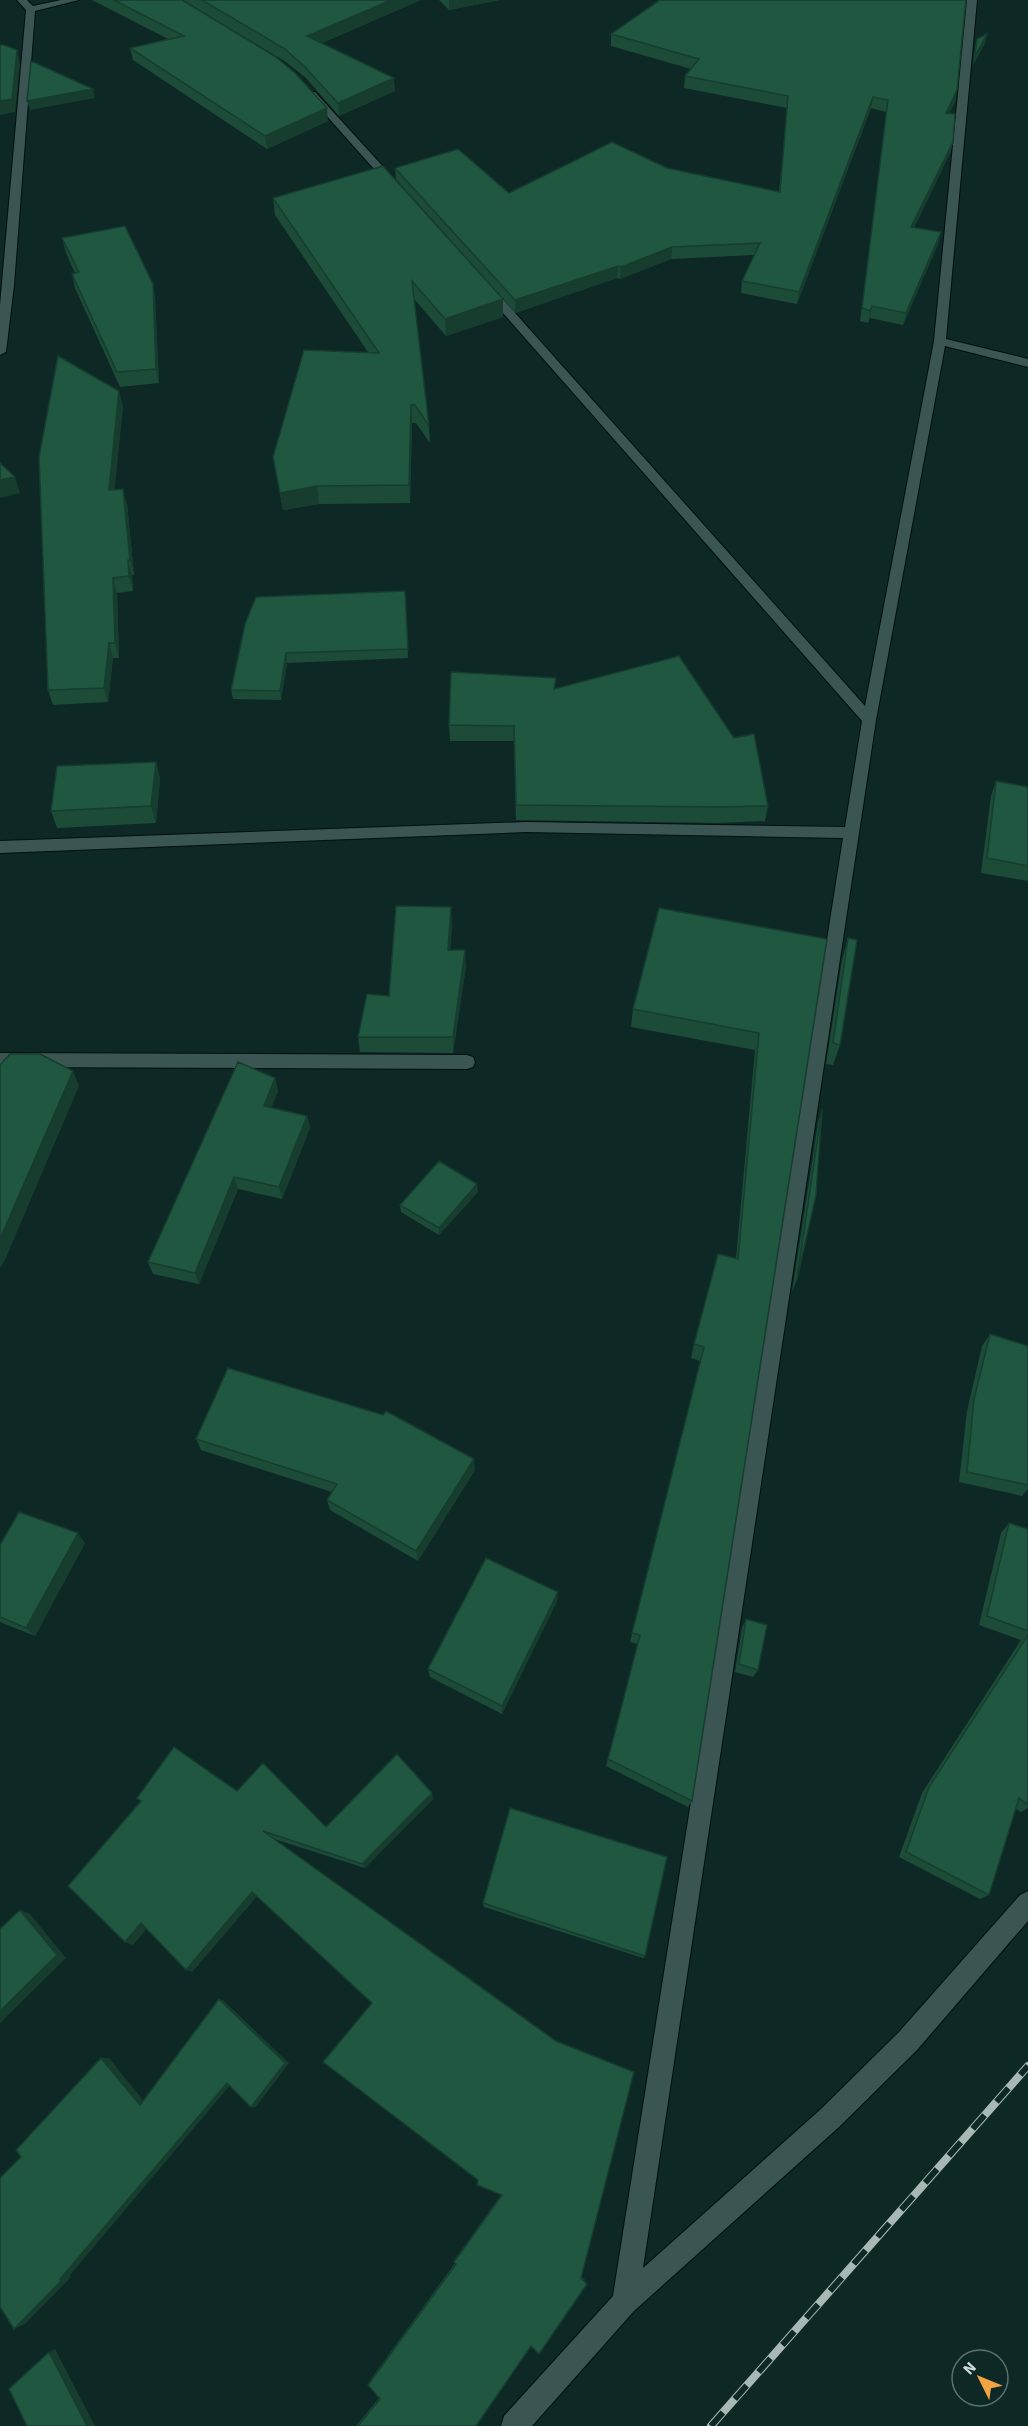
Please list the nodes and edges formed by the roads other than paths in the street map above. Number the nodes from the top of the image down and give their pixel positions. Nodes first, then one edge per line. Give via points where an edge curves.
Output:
1 (22, 0) edge
2 (74, 0) edge
3 (972, 0) edge
4 (31, 9) junction
5 (301, 82) edge
6 (405, 198) edge
7 (477, 278) edge
8 (940, 341) junction
9 (0, 352) edge
10 (1028, 363) edge
11 (869, 720) junction
12 (854, 833) junction
13 (0, 847) edge
14 (0, 1060) edge
15 (467, 1062) dead end
16 (1028, 1903) edge
17 (626, 2302) junction
18 (514, 2426) edge

1 - 4 street
2 - 4 street
3 - 8 street
4 - 9 street via 22,49 8,285
5 - 6 street
7 - 11 street
8 - 10 street
8 - 11 street
11 - 12 street
12 - 13 street via 525,827
12 - 17 street
14 - 15 street
16 - 17 street via 908,2041 830,2118
17 - 18 street

